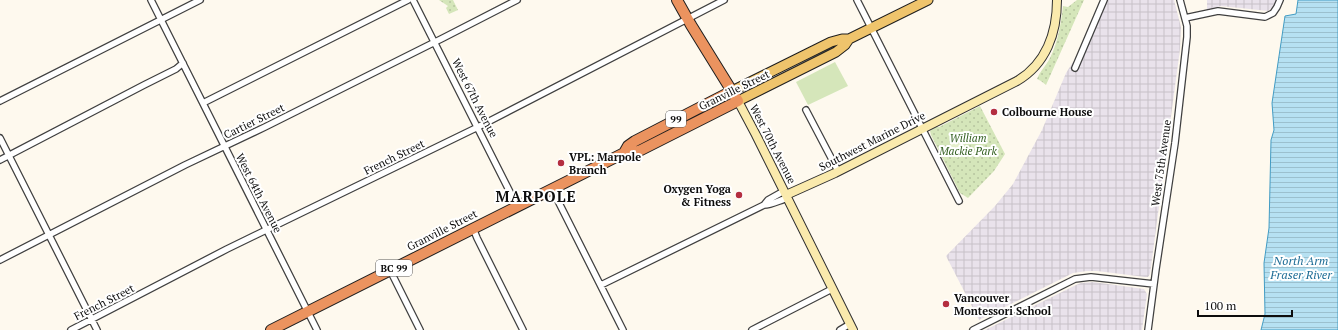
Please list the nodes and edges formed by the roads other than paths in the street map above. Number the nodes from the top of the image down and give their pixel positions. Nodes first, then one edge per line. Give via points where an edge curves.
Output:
1 (151, 0) edge
2 (200, 0) edge
3 (408, 0) edge
4 (413, 0) edge
5 (517, 0) edge
6 (677, 0) edge
7 (724, 0) edge
8 (857, 0) edge
9 (928, 0) edge
10 (1057, 0) edge
11 (1104, 0) edge
12 (1180, 0) edge
13 (1280, 0) edge
14 (687, 18) junction
15 (1185, 18) junction
16 (160, 19) junction
17 (871, 28) junction
18 (849, 39) junction
19 (435, 42) junction
20 (183, 63) junction
21 (1075, 68) dead end
22 (732, 91) junction
23 (0, 101) edge
24 (738, 101) junction
25 (202, 103) junction
26 (806, 110) dead end
27 (478, 127) junction
28 (922, 128) junction
29 (0, 138) edge
30 (224, 146) junction
31 (624, 153) junction
32 (8, 155) junction
33 (0, 160) edge
34 (838, 171) junction
35 (552, 189) junction
36 (786, 195) junction
37 (959, 201) dead end
38 (517, 206) junction
39 (473, 228) junction
40 (266, 230) junction
41 (49, 235) junction
42 (0, 260) edge
43 (390, 270) junction
44 (1154, 284) junction
45 (600, 285) junction
46 (832, 290) junction
47 (307, 312) junction
48 (92, 320) junction
49 (851, 327) edge
50 (71, 330) edge
51 (97, 330) edge
52 (271, 330) edge
53 (317, 330) edge
54 (420, 330) edge
55 (523, 330) edge
56 (623, 330) edge
57 (752, 330) edge
58 (840, 330) edge
59 (973, 330) edge
60 (1148, 330) edge

1 - 16 street, West 64th Avenue
2 - 16 street
3 - 25 street
4 - 19 street, West 67th Avenue
5 - 19 street, Cartier Street
6 - 14 highway, West 70th Avenue
7 - 14 street, French Street
8 - 17 street
9 - 17 main road, Granville Street
10 - 28 street, Southwest Marine Drive via 1052,35 1045,54 1034,69 1017,81
11 - 21 street
12 - 15 street, West 75th Avenue
13 - 15 street via 1273,13 1265,17 1218,11
14 - 22 highway, West 70th Avenue
14 - 27 street, French Street
15 - 44 street, West 75th Avenue via 1187,37 1179,107
16 - 20 street, West 64th Avenue
16 - 23 street
17 - 18 main road, Granville Street
17 - 28 street
18 - 22 main road, Granville Street via 831,42
18 - 24 main road, Granville Street via 836,52
19 - 27 street, West 67th Avenue
19 - 30 street, Cartier Street
20 - 25 street, West 64th Avenue
20 - 32 street via 176,69
22 - 24 highway, West 70th Avenue
22 - 31 highway, Granville Street / 99 via 635,141
24 - 31 highway, Granville Street / BC 99 via 641,150
24 - 36 street, West 70th Avenue
25 - 30 street, West 64th Avenue
26 - 34 street
27 - 38 street, West 67th Avenue
27 - 40 street, French Street
28 - 34 street, Southwest Marine Drive
28 - 37 street
29 - 32 street
30 - 40 street, West 64th Avenue
30 - 41 street, Cartier Street
31 - 35 highway, Granville Street / BC 99
32 - 33 street
32 - 41 street
34 - 36 street, Southwest Marine Drive
35 - 38 highway, Granville Street / BC 99
35 - 45 street
36 - 45 street via 768,200 764,205
36 - 46 street
38 - 39 highway, Granville Street / BC 99
39 - 43 highway, Granville Street / BC 99
39 - 55 street
40 - 47 street, West 64th Avenue
40 - 48 street, French Street
41 - 42 street, Cartier Street
41 - 48 street
43 - 47 highway, Granville Street / BC 99
43 - 54 street
44 - 59 street via 1091,277 1075,279
44 - 60 street, West 75th Avenue
45 - 56 street
46 - 49 street
46 - 57 street
47 - 52 highway, Granville Street / BC 99
47 - 53 street, West 64th Avenue
48 - 50 street, French Street
48 - 51 street
49 - 58 street

